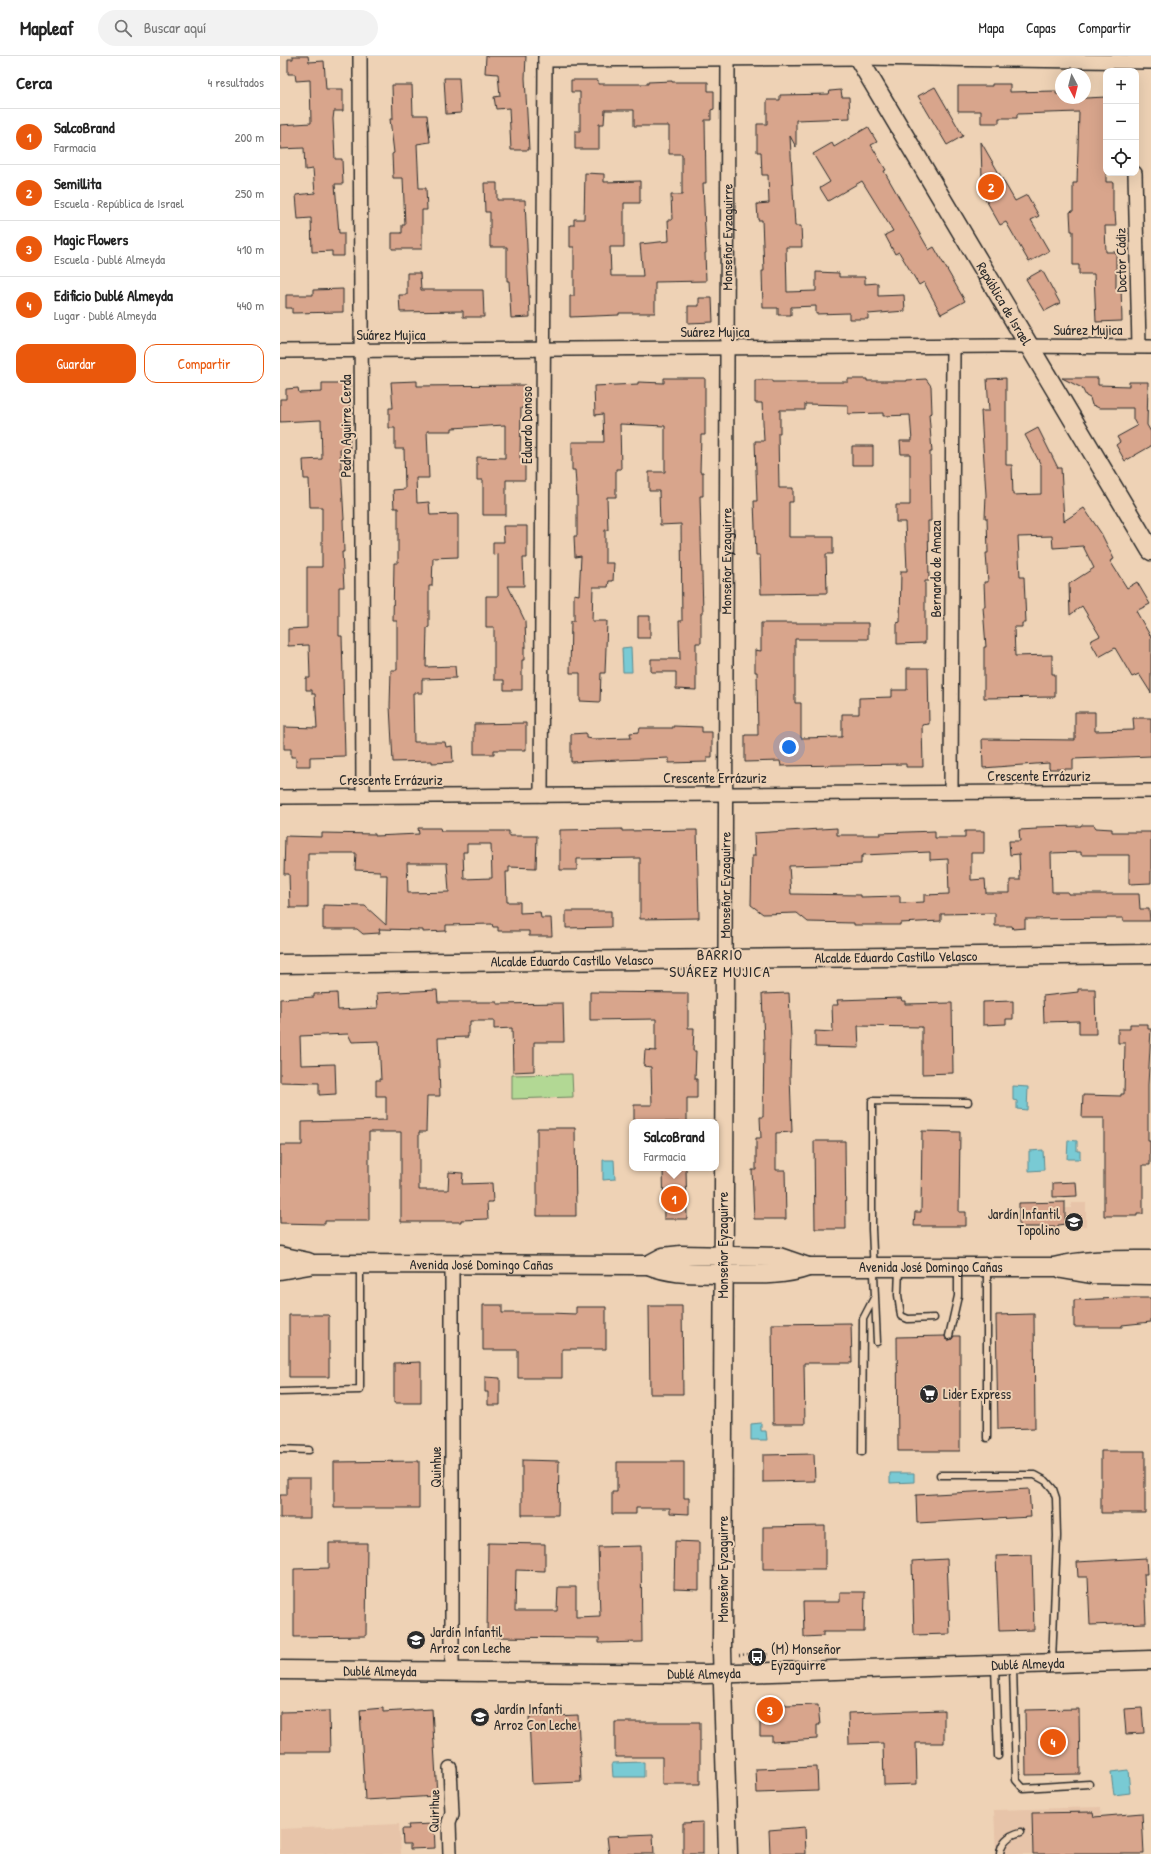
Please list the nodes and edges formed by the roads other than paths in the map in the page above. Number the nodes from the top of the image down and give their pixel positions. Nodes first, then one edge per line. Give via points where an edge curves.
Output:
1 (360, 56) edge
2 (858, 57) edge
3 (545, 58) edge
4 (728, 59) junction
5 (1151, 62) edge
6 (1133, 63) edge
7 (1135, 176) edge
8 (953, 346) junction
9 (1029, 346) junction
10 (1145, 346) edge
11 (727, 348) junction
12 (544, 350) junction
13 (280, 351) edge
14 (361, 351) junction
15 (1151, 551) edge
16 (1151, 791) edge
17 (951, 792) junction
18 (725, 794) junction
19 (541, 795) junction
20 (280, 796) edge
21 (363, 796) junction
22 (1151, 954) edge
23 (725, 960) junction
24 (280, 964) edge
25 (968, 1102) dead end
26 (280, 1256) edge
27 (723, 1256) junction
28 (1151, 1260) edge
29 (452, 1263) junction
30 (315, 1264) junction
31 (360, 1264) junction
32 (648, 1265) junction
33 (808, 1266) junction
34 (873, 1267) junction
35 (899, 1267) junction
36 (958, 1267) junction
37 (987, 1267) junction
38 (1054, 1267) junction
39 (280, 1270) edge
40 (723, 1274) junction
41 (1151, 1275) edge
42 (874, 1297) junction
43 (934, 1318) dead end
44 (949, 1336) dead end
45 (877, 1342) dead end
46 (280, 1392) edge
47 (986, 1438) dead end
48 (280, 1449) edge
49 (309, 1450) dead end
50 (862, 1452) dead end
51 (940, 1476) dead end
52 (1151, 1660) edge
53 (1052, 1663) junction
54 (1013, 1664) junction
55 (995, 1665) junction
56 (280, 1670) edge
57 (452, 1671) junction
58 (723, 1674) junction
59 (998, 1756) dead end
60 (450, 1768) dead end
61 (1089, 1784) dead end
62 (1021, 1832) dead end
63 (450, 1854) edge
64 (728, 1854) edge
65 (1000, 1854) edge

1 - 14 street, Pedro Aguirre Cerda
2 - 4 street
2 - 6 street
2 - 9 street, República de Israel
3 - 4 street
3 - 12 street, Eduardo Donoso
4 - 11 street, Monseñor Eyzaguirre
5 - 6 street
7 - 10 street, Doctor Cádiz
8 - 9 street, Suárez Mujica
8 - 11 street, Suárez Mujica
8 - 17 street, Bernardo de Amaza
9 - 10 street, Suárez Mujica
9 - 15 street, República de Israel
11 - 12 street, Suárez Mujica
11 - 18 street, Monseñor Eyzaguirre
12 - 14 street, Suárez Mujica
12 - 19 street, Eduardo Donoso
13 - 14 street, Suárez Mujica
14 - 21 street, Pedro Aguirre Cerda
16 - 17 street, Crescente Errázuriz
17 - 18 street, Crescente Errázuriz
18 - 19 street, Crescente Errázuriz
18 - 23 street, Monseñor Eyzaguirre
19 - 21 street, Crescente Errázuriz
20 - 21 street, Crescente Errázuriz
22 - 23 street, Alcalde Eduardo Castillo Velasco
23 - 24 street, Alcalde Eduardo Castillo Velasco
23 - 27 street, Monseñor Eyzaguirre
25 - 34 lane via 872,1101
26 - 30 street, Avenida José Domingo Cañas
27 - 32 street, Avenida José Domingo Cañas via 672,1256
27 - 33 street, Avenida José Domingo Cañas via 778,1257
27 - 40 street, Monseñor Eyzaguirre
28 - 38 street, Avenida José Domingo Cañas via 1097,1259
29 - 31 street, Avenida José Domingo Cañas
29 - 32 street, Avenida José Domingo Cañas
29 - 57 street, Quinhue
30 - 31 street, Avenida José Domingo Cañas
30 - 39 street, Avenida José Domingo Cañas
31 - 46 lane via 360,1390
32 - 40 street, Avenida José Domingo Cañas via 680,1273
33 - 34 street, Avenida José Domingo Cañas
33 - 40 street, Avenida José Domingo Cañas via 779,1274
34 - 35 street, Avenida José Domingo Cañas
34 - 42 lane
35 - 36 street, Avenida José Domingo Cañas
35 - 43 lane via 898,1295 901,1316 908,1319
36 - 37 street, Avenida José Domingo Cañas
36 - 44 lane via 958,1296
37 - 38 street, Avenida José Domingo Cañas
37 - 47 lane
38 - 41 street, Avenida José Domingo Cañas via 1091,1274
40 - 58 street, Monseñor Eyzaguirre
42 - 45 lane
42 - 50 lane via 863,1319
48 - 49 lane
51 - 53 lane via 1035,1475 1046,1481 1053,1489 1056,1498 1057,1536
52 - 53 street, Dublé Almeyda
53 - 54 street, Dublé Almeyda
54 - 55 street, Dublé Almeyda
54 - 61 lane via 1016,1780 1023,1788
55 - 58 street, Dublé Almeyda
55 - 59 lane
56 - 57 street, Dublé Almeyda
57 - 58 street, Dublé Almeyda
58 - 64 street, Monseñor Eyzaguirre
60 - 63 street, Quirihue
62 - 65 lane via 1007,1838 1001,1846

